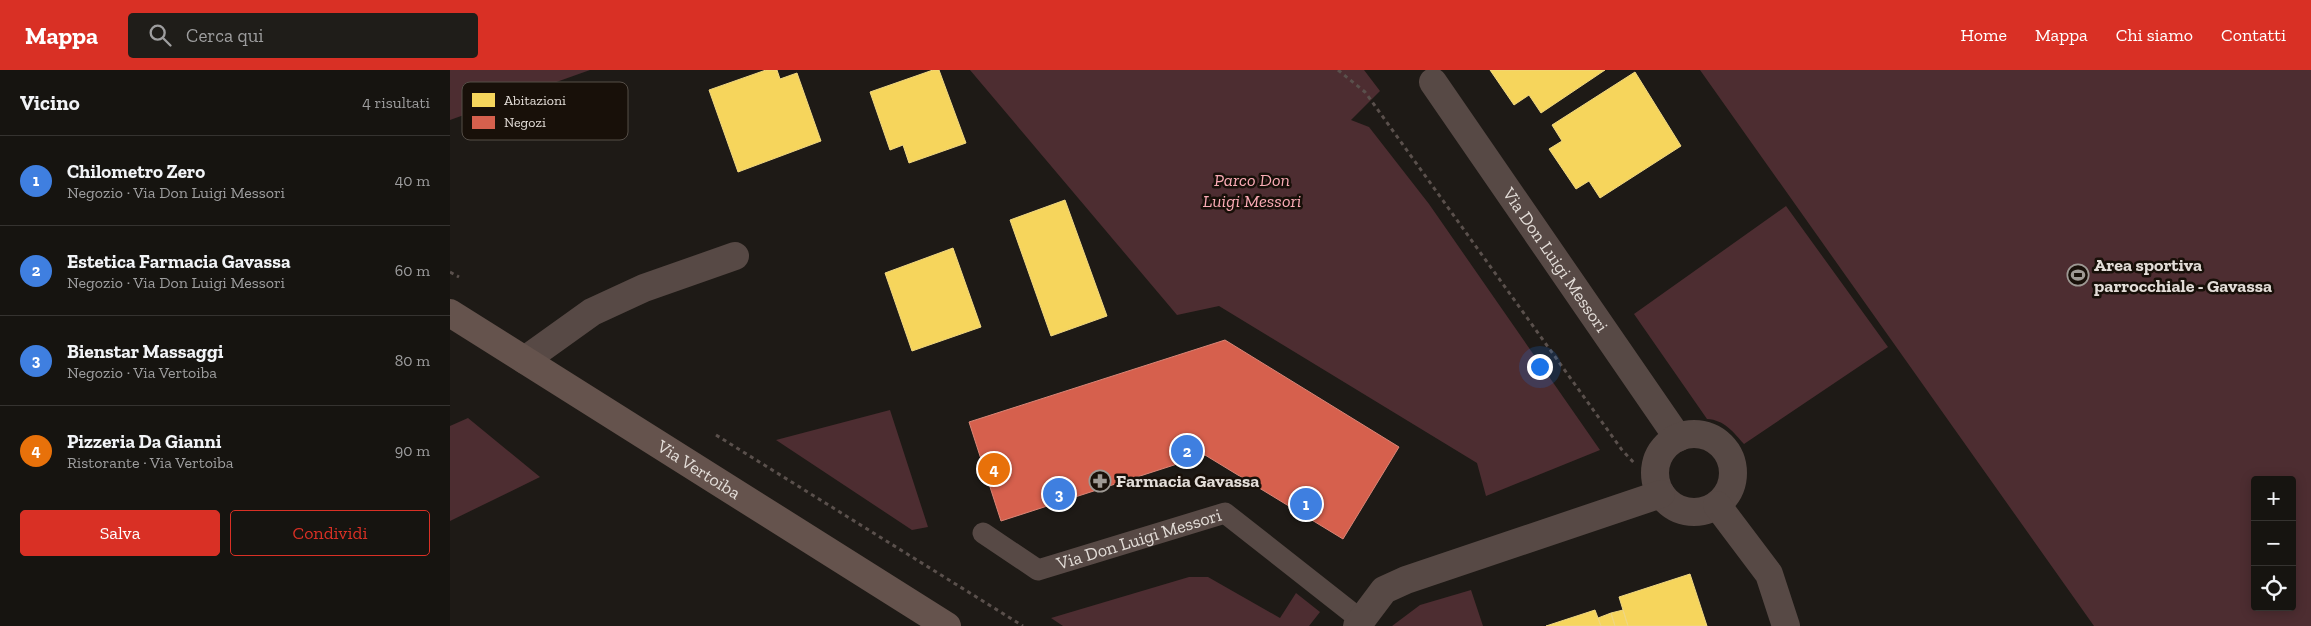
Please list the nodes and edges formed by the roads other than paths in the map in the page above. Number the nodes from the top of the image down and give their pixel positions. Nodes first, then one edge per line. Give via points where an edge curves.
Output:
1 (1433, 82) dead end
2 (735, 256) dead end
3 (450, 313) edge
4 (525, 360) junction
5 (1678, 438) junction
6 (1661, 494) junction
7 (1717, 505) junction
8 (983, 533) dead end
9 (1359, 623) edge
10 (947, 626) edge
11 (1786, 626) edge

1 - 5 street, Via Don Luigi Messori
2 - 4 street via 644,288 592,312
3 - 4 main road, Via Vertoiba
4 - 10 main road, Via Vertoiba
5 - 6 street via 1659,455 1655,468
5 - 7 street via 1703,436 1724,448 1733,472 1726,496
6 - 7 street via 1680,510 1706,511
6 - 9 street, Via Don Luigi Messori via 1406,580 1384,590
7 - 11 street via 1769,574
8 - 9 lane, Via Don Luigi Messori via 1038,570 1225,513

